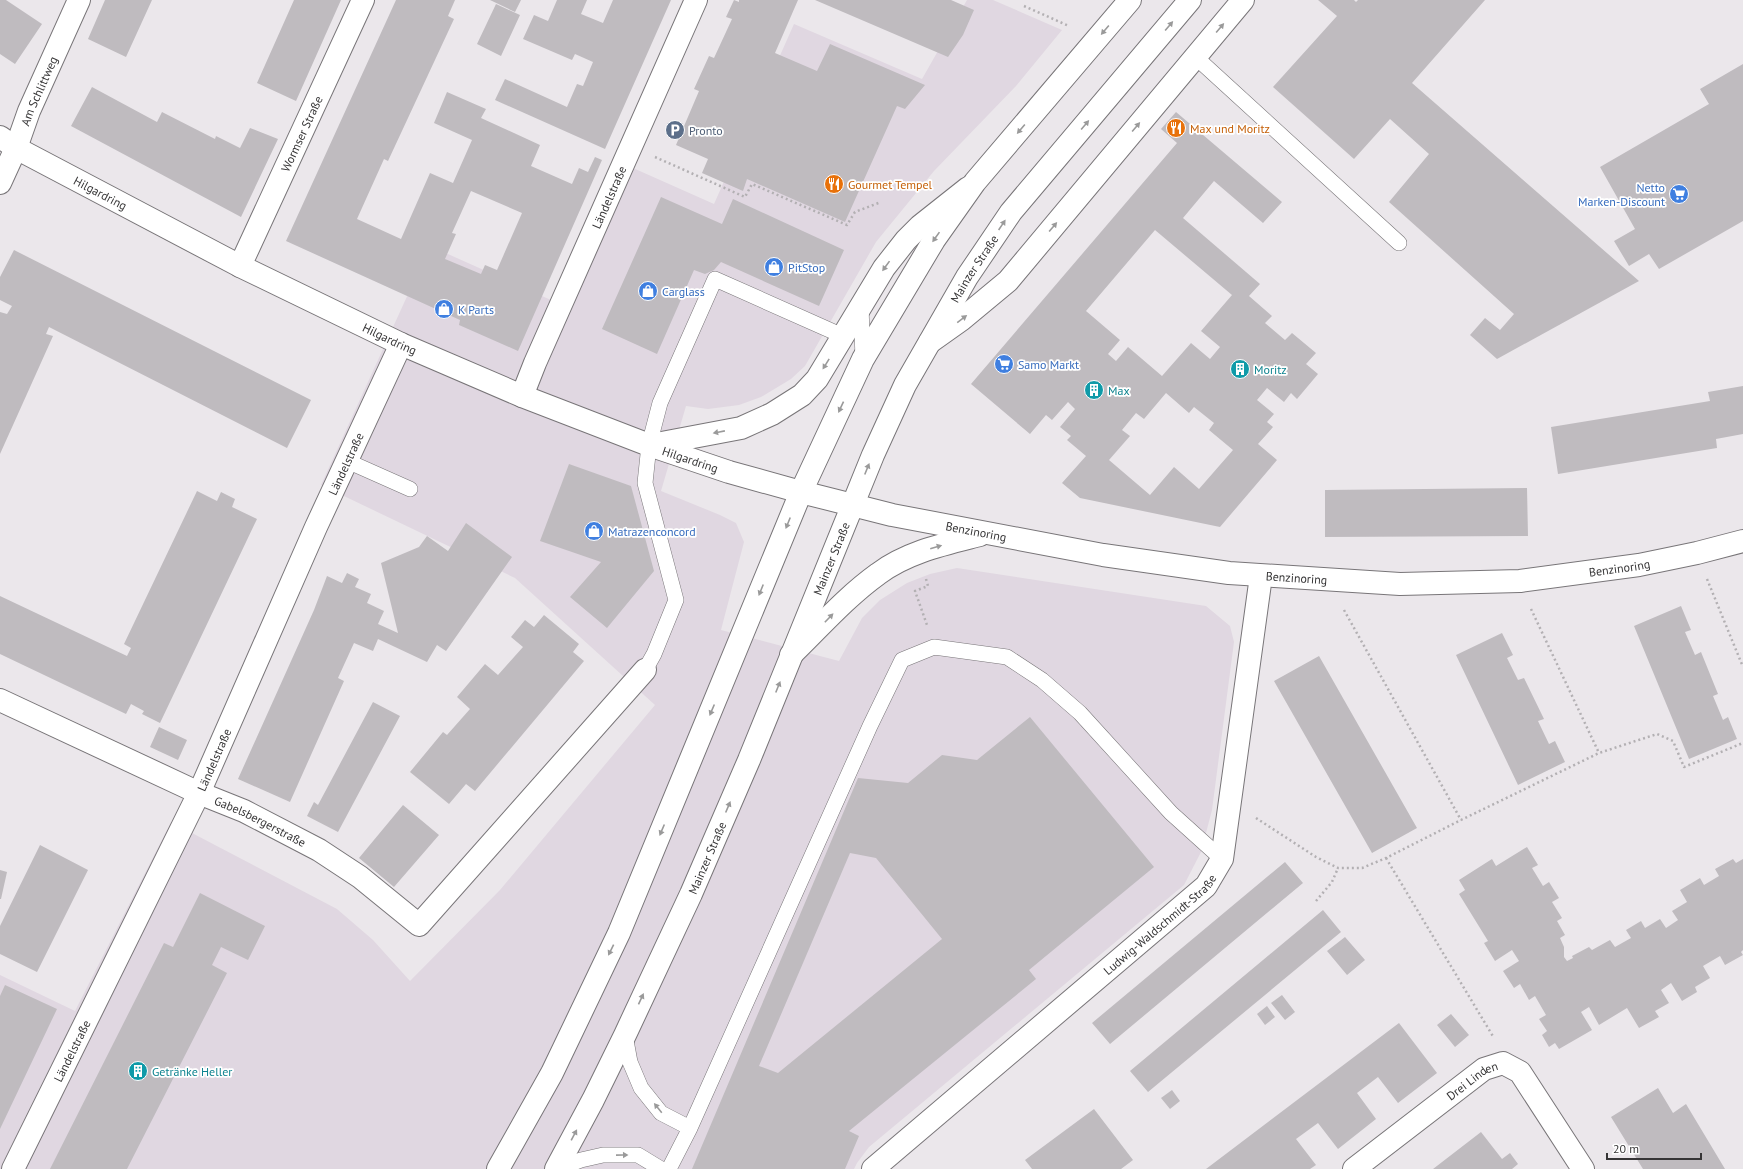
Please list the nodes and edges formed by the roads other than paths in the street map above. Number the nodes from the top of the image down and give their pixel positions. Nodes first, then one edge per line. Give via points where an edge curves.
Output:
1 (79, 0) edge
2 (363, 0) edge
3 (696, 0) edge
4 (1130, 0) edge
5 (1190, 0) edge
6 (1243, 0) edge
7 (1194, 58) junction
8 (8, 142) edge
9 (0, 182) edge
10 (975, 182) junction
11 (1399, 243) dead end
12 (240, 266) junction
13 (861, 307) junction
14 (842, 336) junction
15 (930, 342) junction
16 (401, 344) junction
17 (863, 359) junction
18 (522, 396) junction
19 (649, 445) junction
20 (347, 461) junction
21 (410, 489) dead end
22 (801, 492) junction
23 (853, 505) junction
24 (984, 533) junction
25 (1743, 541) edge
26 (1261, 576) junction
27 (791, 655) junction
28 (645, 670) joint
29 (0, 700) edge
30 (198, 794) junction
31 (1222, 859) junction
32 (625, 1035) junction
33 (690, 1128) junction
34 (14, 1169) edge
35 (498, 1169) edge
36 (556, 1169) edge
37 (661, 1169) edge
38 (669, 1169) edge
39 (873, 1169) edge
40 (1354, 1169) edge
41 (1583, 1169) edge

1 - 8 street, Am Schlittweg via 29,110
2 - 12 street, Wormser Straße
3 - 18 street, Ländelstraße
4 -> 10 street
15 -> 5 street, Mainzer Straße via 967,277 1011,212
7 -> 6 street
7 - 11 lane
15 -> 7 street via 1008,281
8 - 9 street, Am Schlittweg
8 - 12 street, Hilgardring
10 -> 13 street via 906,240 884,268
10 -> 17 street via 934,240
12 - 16 street, Hilgardring
13 - 14 street
13 - 17 lane
14 -> 19 street via 817,379 802,395 772,414 741,428
14 - 19 lane via 715,279 660,403
23 -> 15 street, Mainzer Straße via 888,420
16 - 18 street, Hilgardring
16 - 20 street, Ländelstraße
17 -> 22 street
18 - 19 street, Hilgardring
19 - 22 street, Hilgardring via 729,472
19 - 28 lane via 645,483 676,600
20 - 21 lane
20 - 30 street, Ländelstraße
22 - 23 street, Hilgardring
22 -> 35 street via 619,933 552,1073
23 - 24 street, Benzinoring via 918,521
23 - 27 street, Mainzer Straße
24 - 26 street, Benzinoring via 1103,555
27 -> 24 street via 846,600 879,573 924,550
25 - 26 street, Benzinoring via 1639,565 1520,581 1400,584
26 - 31 street, Ludwig-Waldschmidt-Straße
32 -> 27 street, Mainzer Straße via 697,880
28 - 30 street, Gabelsbergerstraße via 419,925 360,877 319,850 244,811
29 - 30 street, Gabelsbergerstraße
30 - 34 street, Ländelstraße
31 - 33 lane via 1172,813 1080,713 1042,680 1007,657 934,647 902,660 863,741
31 - 39 street, Ludwig-Waldschmidt-Straße via 1206,886
33 -> 32 lane via 661,1113 641,1088 630,1062
36 -> 32 street, Mainzer Straße
33 - 38 lane
36 -> 37 lane via 604,1155 638,1155
40 - 41 street, Drei Linden via 1484,1069 1504,1063 1520,1072

